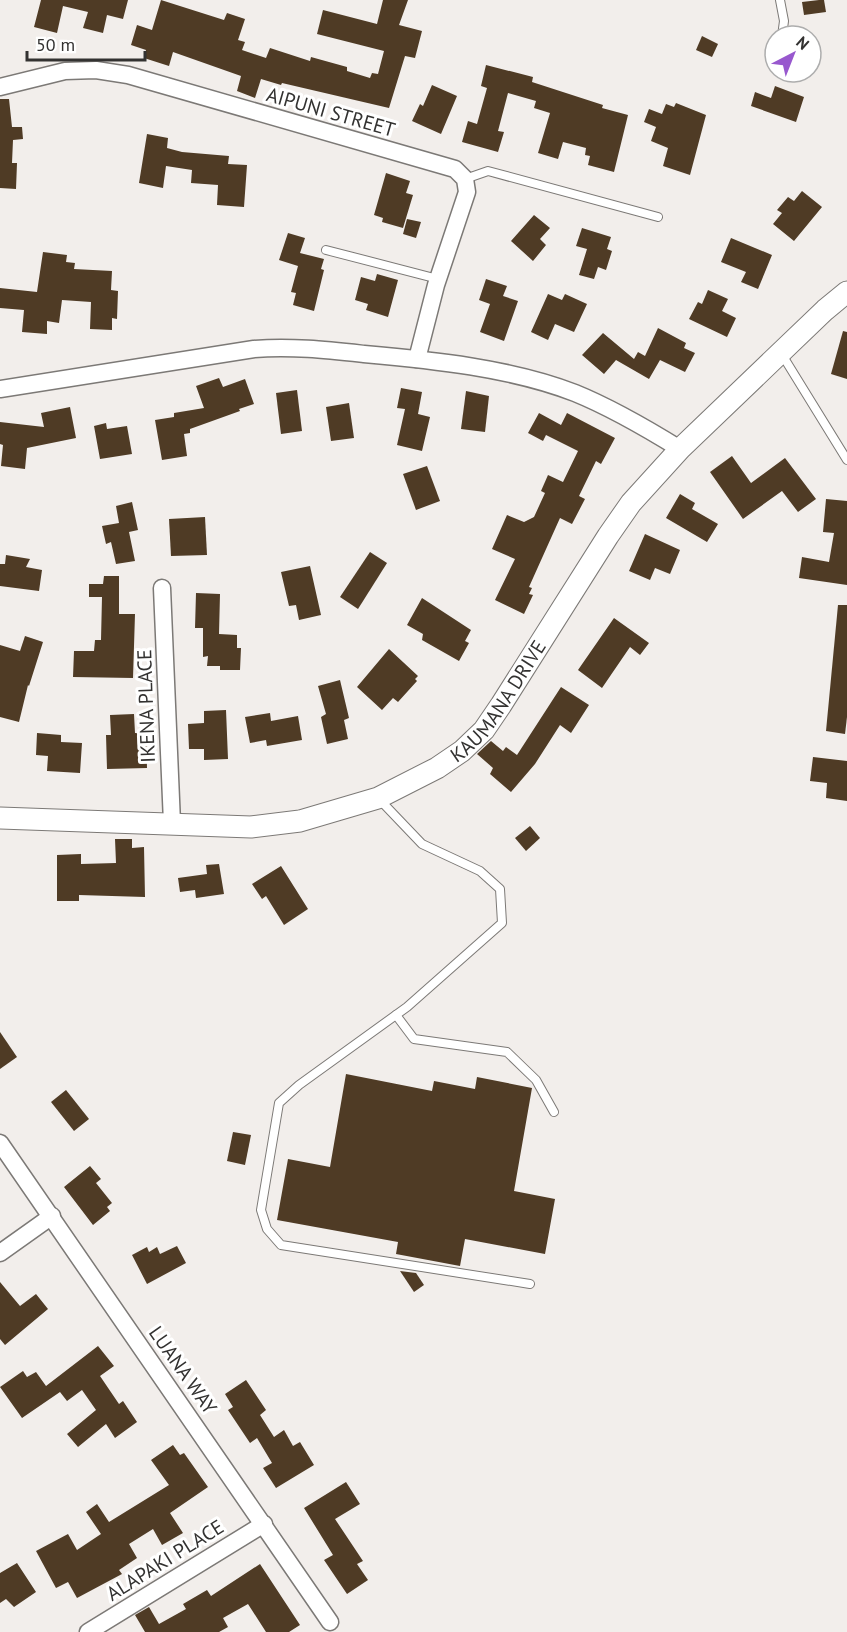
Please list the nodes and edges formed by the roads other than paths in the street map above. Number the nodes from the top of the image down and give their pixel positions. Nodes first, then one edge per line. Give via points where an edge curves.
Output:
1 (780, 0) edge
2 (784, 24) edge
3 (0, 87) edge
4 (465, 179) junction
5 (658, 217) dead end
6 (326, 250) dead end
7 (438, 279) junction
8 (847, 292) edge
9 (780, 353) junction
10 (417, 359) junction
11 (0, 390) edge
12 (680, 449) junction
13 (847, 460) edge
14 (162, 588) dead end
15 (378, 798) junction
16 (0, 818) edge
17 (172, 823) junction
18 (396, 1015) junction
19 (554, 1112) dead end
20 (0, 1143) edge
21 (52, 1216) junction
22 (0, 1253) edge
23 (530, 1284) dead end
24 (264, 1524) junction
25 (330, 1622) dead end
26 (88, 1632) edge

1 - 2 lane
3 - 4 street, AIPUNI STREET via 65,70 128,75 455,169
4 - 5 lane via 488,171
4 - 7 street via 466,192
6 - 7 lane
7 - 10 street
8 - 9 street, KAUMANA DRIVE
9 - 12 street, KAUMANA DRIVE
9 - 13 lane
10 - 11 street via 284,347 254,349
10 - 12 street via 469,366 574,393
12 - 15 street, KAUMANA DRIVE via 631,503 484,730 437,768
14 - 17 street, IKENA PLACE
15 - 17 street, KAUMANA DRIVE via 300,822 251,827
15 - 18 lane via 423,844 480,871 500,889 502,922
16 - 17 street, KAUMANA DRIVE
18 - 19 lane via 414,1040 507,1052 536,1080
18 - 23 lane via 279,1102 261,1210 267,1229 281,1245
20 - 21 street, LUANA WAY
21 - 22 street
21 - 24 street, LUANA WAY
24 - 25 street, LUANA WAY
24 - 26 street, ALAPAKI PLACE

